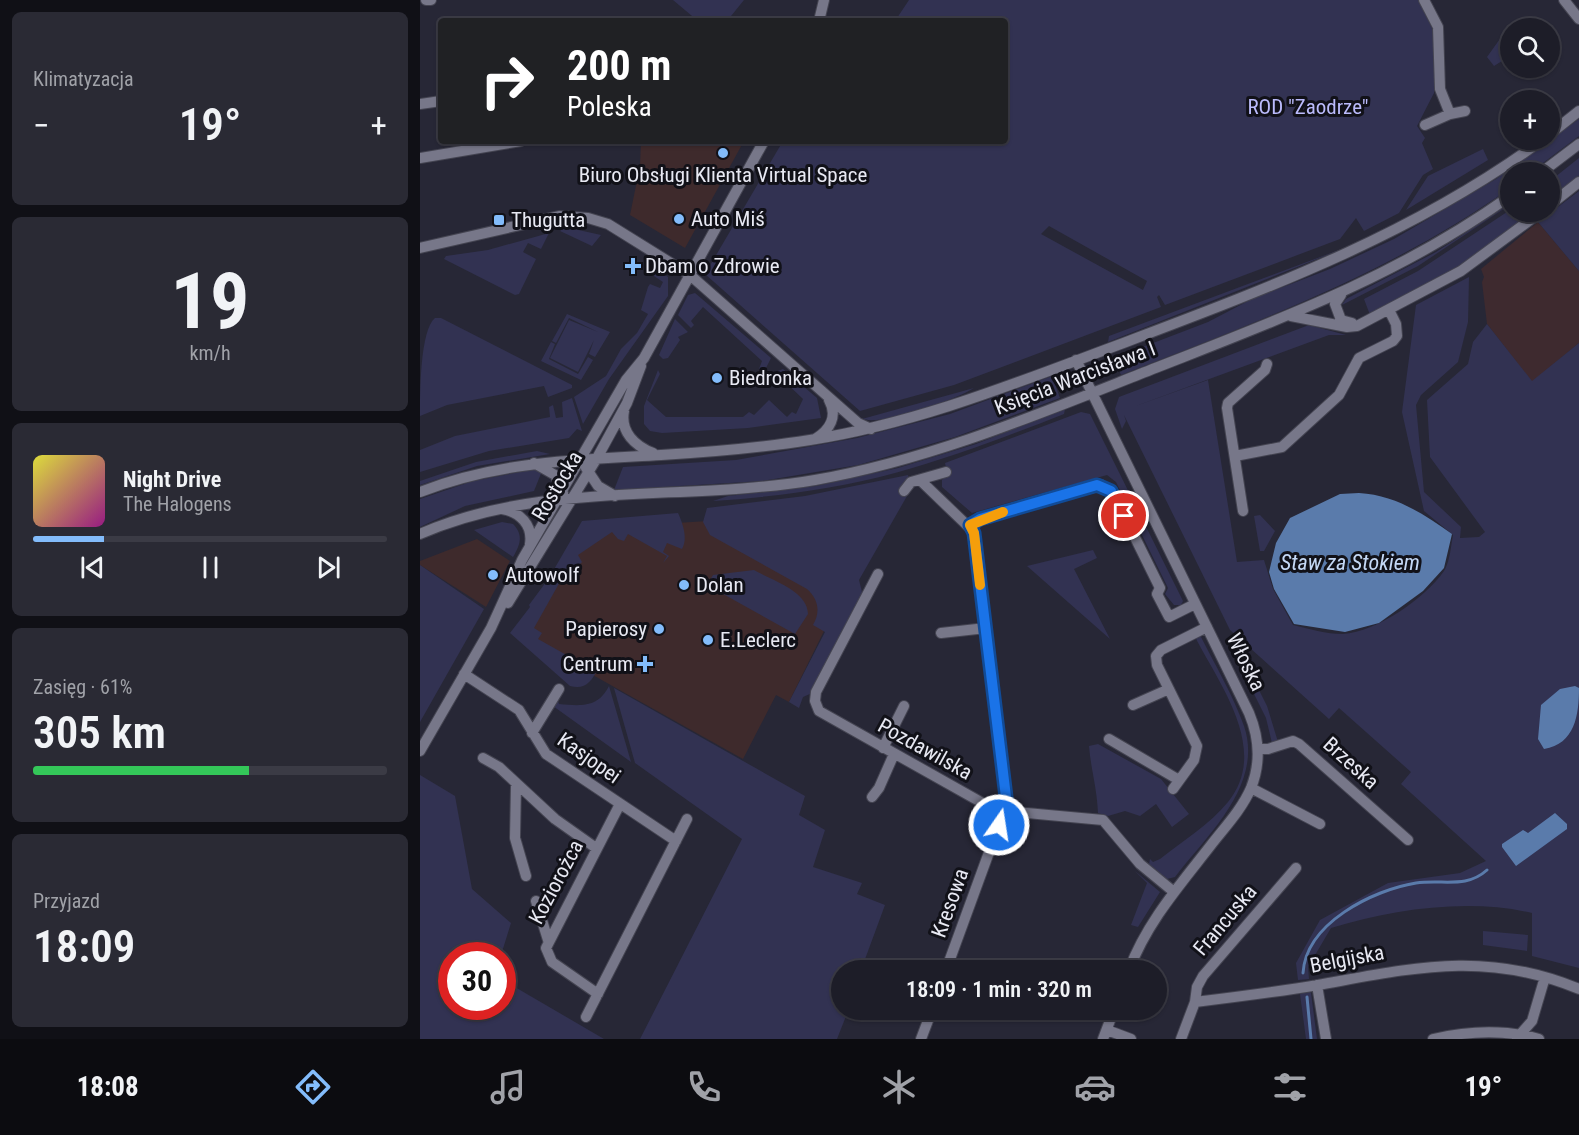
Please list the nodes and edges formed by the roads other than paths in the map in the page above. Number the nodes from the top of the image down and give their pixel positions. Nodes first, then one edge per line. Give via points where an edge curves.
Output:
1 (426, 0) edge
2 (431, 0) edge
3 (824, 0) edge
4 (1424, 0) edge
5 (1564, 0) edge
6 (820, 18) edge
7 (1579, 18) edge
8 (438, 101) edge
9 (420, 104) edge
10 (1465, 111) dead end
11 (1579, 111) edge
12 (1450, 114) junction
13 (1425, 125) dead end
14 (1560, 126) edge
15 (504, 144) edge
16 (762, 144) edge
17 (1579, 144) edge
18 (1527, 150) edge
19 (420, 158) edge
20 (1555, 162) edge
21 (1579, 182) edge
22 (1560, 197) edge
23 (1500, 203) edge
24 (1528, 222) edge
25 (420, 248) edge
26 (690, 275) junction
27 (1342, 293) junction
28 (1389, 310) junction
29 (1290, 316) junction
30 (1367, 321) junction
31 (644, 358) junction
32 (1076, 360) junction
33 (1267, 364) dead end
34 (823, 392) junction
35 (1090, 393) junction
36 (625, 406) junction
37 (871, 429) junction
38 (814, 440) junction
39 (584, 455) junction
40 (659, 455) junction
41 (1235, 456) junction
42 (597, 458) junction
43 (528, 463) junction
44 (588, 472) junction
45 (946, 472) dead end
46 (920, 480) junction
47 (904, 491) dead end
48 (420, 492) edge
49 (621, 497) junction
50 (564, 498) junction
51 (499, 509) junction
52 (1243, 511) dead end
53 (970, 525) junction
54 (420, 534) edge
55 (528, 549) junction
56 (878, 574) dead end
57 (1195, 604) junction
58 (1207, 627) junction
59 (491, 628) junction
60 (986, 628) junction
61 (941, 633) dead end
62 (464, 674) junction
63 (559, 689) dead end
64 (1169, 689) junction
65 (1133, 705) dead end
66 (904, 706) dead end
67 (532, 733) junction
68 (1109, 738) dead end
69 (883, 748) junction
70 (1258, 749) junction
71 (420, 751) edge
72 (894, 754) junction
73 (483, 758) dead end
74 (516, 784) junction
75 (1251, 788) junction
76 (872, 797) dead end
77 (620, 804) junction
78 (1004, 812) junction
79 (687, 819) dead end
80 (1320, 825) dead end
81 (1408, 840) dead end
82 (676, 841) junction
83 (596, 848) junction
84 (1296, 867) dead end
85 (526, 876) dead end
86 (1174, 892) junction
87 (536, 901) dead end
88 (548, 940) junction
89 (950, 960) edge
90 (1134, 960) edge
91 (1545, 977) junction
92 (1317, 985) junction
93 (1579, 989) edge
94 (598, 994) junction
95 (1195, 1002) junction
96 (586, 1017) dead end
97 (928, 1020) edge
98 (1110, 1020) edge
99 (1105, 1035) edge
100 (1468, 1036) edge
101 (1519, 1038) edge
102 (921, 1039) edge
103 (1131, 1039) edge
104 (1181, 1039) edge
105 (1326, 1039) edge
106 (1432, 1039) edge
107 (1539, 1039) edge

1 - 2 street
3 - 6 street
4 - 12 street via 1438,27 1440,89
5 - 7 street
8 - 9 street
10 - 12 street
11 - 14 street
12 - 13 street
15 - 19 street
16 - 26 street, Rostocka
17 - 20 street
18 - 32 street, Księcia Warcisława I via 1456,196 1346,255
21 - 22 street
23 - 27 street, Księcia Warcisława I via 1441,242
24 - 28 street via 1473,263
25 - 26 street via 547,218 580,217 619,230
26 - 31 street, Rostocka
26 - 34 street
27 - 29 street, Księcia Warcisława I
27 - 30 street via 1335,304 1341,320
28 - 30 street
28 - 41 street via 1397,336 1359,358 1339,396 1282,447
29 - 30 street via 1347,327
29 - 35 street, Księcia Warcisława I
31 - 36 street, Rostocka
31 - 39 street, Rostocka via 626,380
32 - 35 street, Włoska
32 - 37 street, Księcia Warcisława I via 972,401
33 - 41 street via 1228,403
34 - 37 street via 858,423
34 - 38 street via 832,407 832,419 825,432
35 - 49 street, Księcia Warcisława I via 968,440 872,468 756,488
35 - 57 street, Włoska
36 - 40 street via 624,424 629,436 645,450
36 - 42 street, Rostocka
37 - 38 street, Księcia Warcisława I
38 - 40 street, Księcia Warcisława I
39 - 42 street, Księcia Warcisława I
39 - 43 street, Księcia Warcisława I
39 - 44 street
39 - 50 street, Rostocka
40 - 42 street, Księcia Warcisława I
41 - 52 street
42 - 44 street, Rostocka
43 - 48 street, Księcia Warcisława I via 481,472
43 - 50 street via 555,476
44 - 49 street via 603,490
44 - 50 street, Rostocka
45 - 46 street
46 - 47 street
46 - 53 street
49 - 50 street, Księcia Warcisława I
50 - 51 street, Księcia Warcisława I
50 - 55 street, Rostocka
50 - 59 street, Rostocka via 561,517
51 - 54 street, Księcia Warcisława I
51 - 55 street, Rostocka via 523,519 530,533
53 - 57 street via 1101,485 1115,497 1160,588 1157,594 1169,617
53 - 60 street, Kresowa
55 - 59 street, Rostocka
56 - 69 street, Pozdawilska via 814,698 822,714
57 - 58 street, Włoska
58 - 64 street via 1157,654 1156,665
58 - 70 street, Włoska via 1249,713
59 - 62 street, Rostocka
60 - 61 street
60 - 78 street, Kresowa via 1006,797
62 - 67 street, Kasjopei via 519,711
62 - 71 street, Rostocka
63 - 67 street
64 - 65 street
64 - 68 street via 1197,746 1194,760 1176,784
66 - 69 street
67 - 77 street, Kasjopei via 546,754
69 - 72 street, Pozdawilska
70 - 75 street, Włoska
70 - 81 street, Brzeska via 1293,741 1299,744
72 - 76 street
72 - 78 street, Pozdawilska via 988,807
73 - 74 street
74 - 83 street
74 - 85 street via 515,838
75 - 80 street
75 - 86 street, Włoska
77 - 82 street, Kasjopei
77 - 83 street, Koziorożca
78 - 86 street, Pozdawilska via 1103,820 1140,864
78 - 89 street, Kresowa
79 - 82 street
82 - 94 street
83 - 88 street, Koziorożca
84 - 95 street, Francuska via 1203,976
86 - 90 street, Włoska via 1148,929
87 - 88 street
88 - 94 street, Koziorożca via 546,952 552,962
91 - 92 street, Belgijska via 1484,966 1441,964
91 - 93 street, Belgijska
91 - 101 street via 1532,1021
92 - 95 street, Belgijska
92 - 105 street
94 - 96 street
95 - 104 street
97 - 102 street
98 - 99 street
99 - 103 street
100 - 101 street via 1494,1032
100 - 106 street
101 - 107 street

